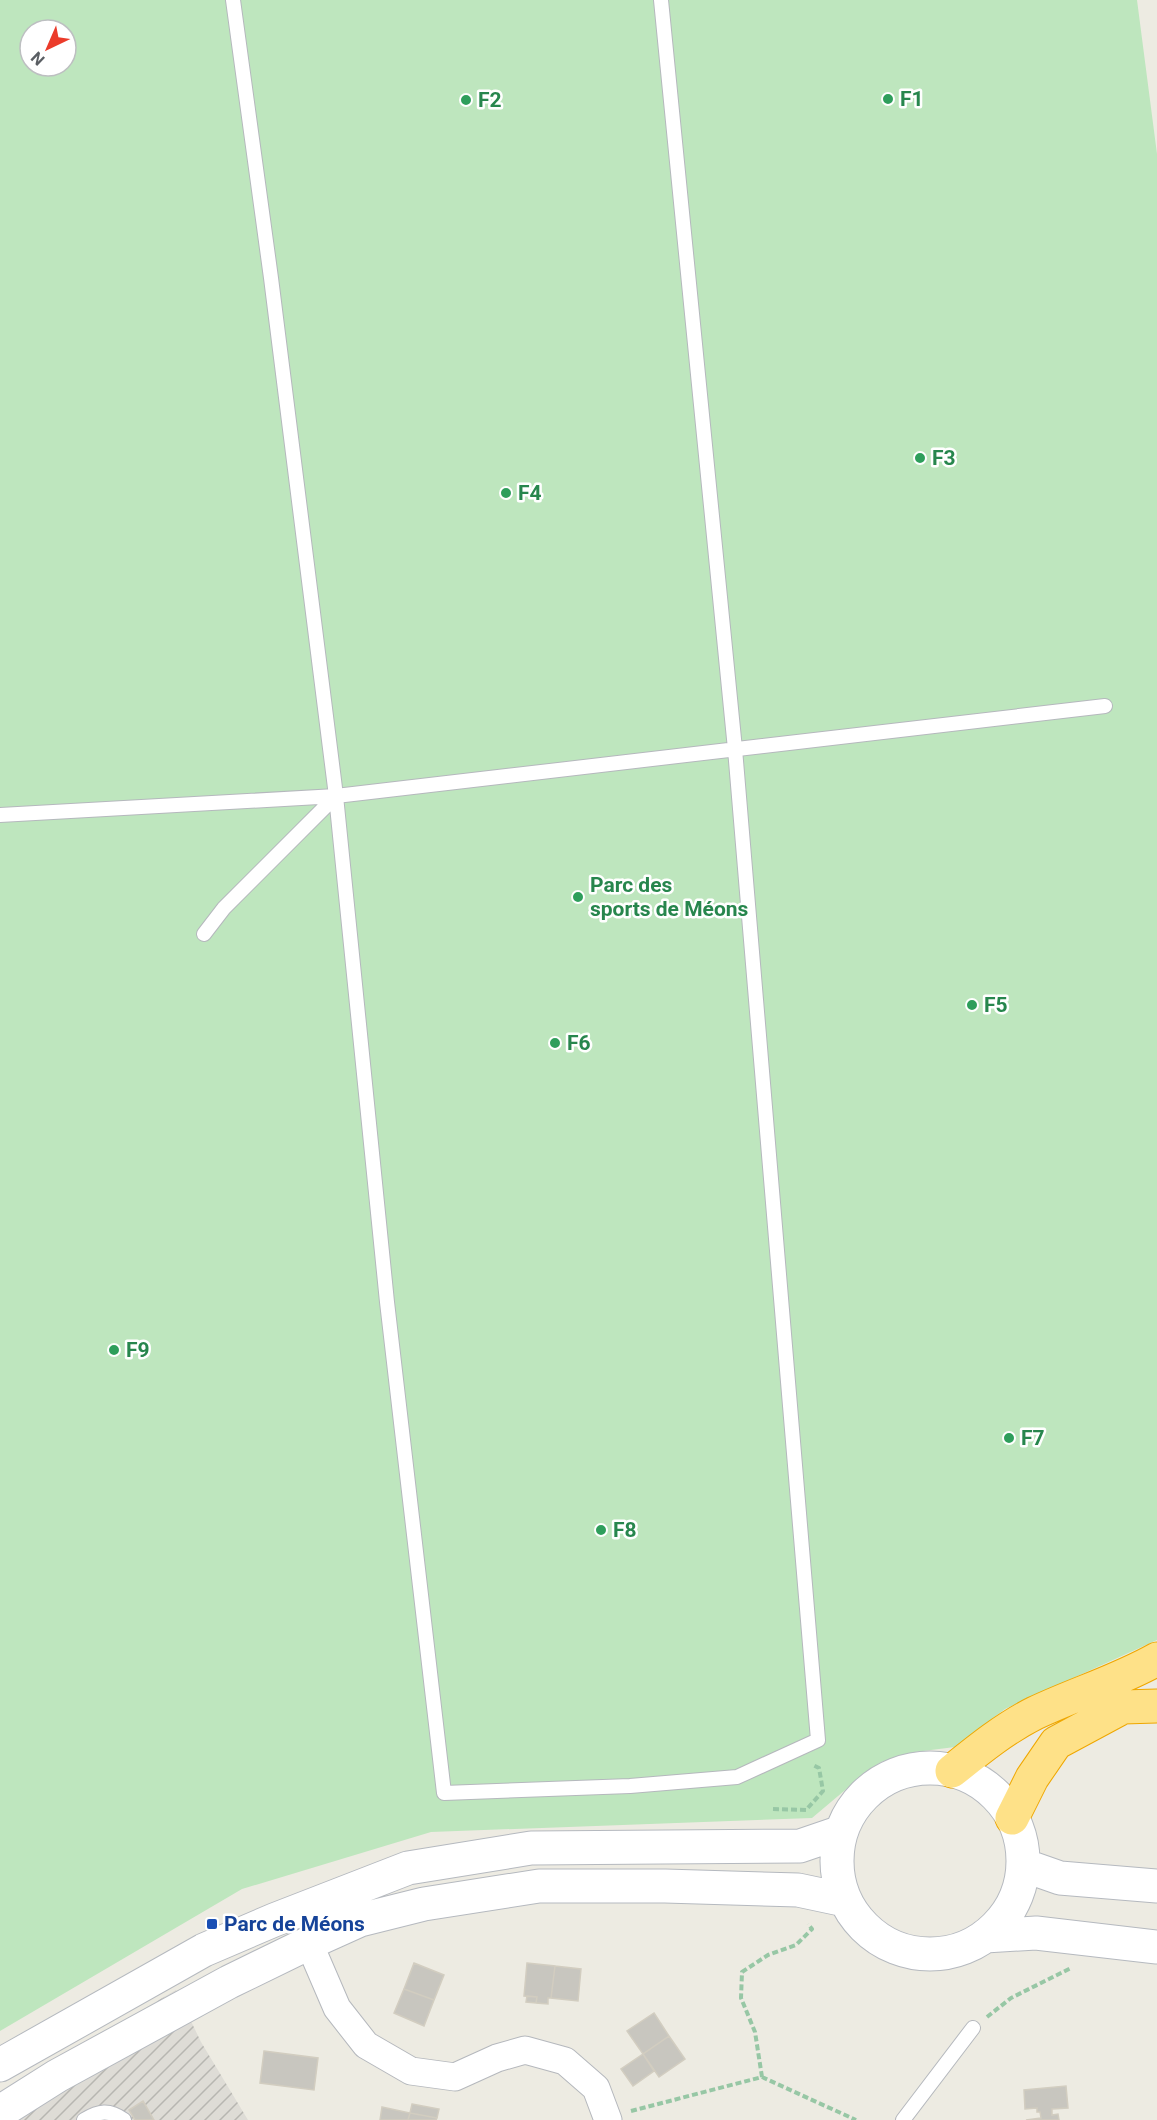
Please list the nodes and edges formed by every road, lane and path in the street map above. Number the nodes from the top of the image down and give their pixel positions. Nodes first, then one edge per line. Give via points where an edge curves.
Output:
1 (233, 0) edge
2 (661, 0) edge
3 (1105, 706) dead end
4 (735, 749) junction
5 (336, 796) junction
6 (0, 815) edge
7 (204, 934) dead end
8 (1157, 1659) edge
9 (1157, 1706) edge
10 (789, 1754) junction
11 (952, 1771) junction
12 (773, 1809) dead end
13 (1012, 1818) junction
14 (841, 1832) junction
15 (1023, 1865) junction
16 (1157, 1886) edge
17 (845, 1900) junction
18 (807, 1922) dead end
19 (985, 1936) junction
20 (309, 1942) junction
21 (1157, 1947) edge
22 (1075, 1966) dead end
23 (973, 2028) joint
24 (0, 2065) edge
25 (762, 2077) junction
26 (0, 2112) edge
27 (608, 2118) edge
28 (84, 2120) edge
29 (124, 2120) edge
30 (856, 2120) edge
31 (903, 2120) edge

1 - 5 lane
2 - 4 lane
3 - 4 lane
4 - 5 lane
4 - 10 lane via 818,1740
5 - 6 lane
5 - 7 lane via 224,908
5 - 10 lane via 387,1302 444,1793 737,1778
8 - 11 highway via 1034,1714 990,1740
9 - 13 highway via 1123,1707 1056,1743
10 - 12 path via 819,1768 823,1791 806,1810
11 - 13 main road via 990,1791
11 - 14 main road via 924,1768 897,1773 873,1787 853,1807
13 - 15 main road via 1021,1841
14 - 17 main road via 836,1854
14 - 24 main road via 800,1846 531,1848 408,1868 204,1950
15 - 16 main road via 1060,1878
15 - 19 main road via 1014,1900 1005,1916
17 - 19 main road via 860,1923 881,1941 906,1952 952,1951
17 - 20 main road via 798,1890 539,1886 424,1904 360,1920
18 - 25 path via 812,1929 796,1945 768,1955 742,1972 741,1998 755,2032
19 - 21 main road via 1036,1933
20 - 26 main road via 57,2076
20 - 27 street via 337,2008 366,2045 411,2071 455,2077 525,2050 565,2061 596,2088
22 - 23 path via 1011,1998
23 - 31 lane
25 - 27 path
25 - 30 path
28 - 29 lane via 97,2112 107,2112

